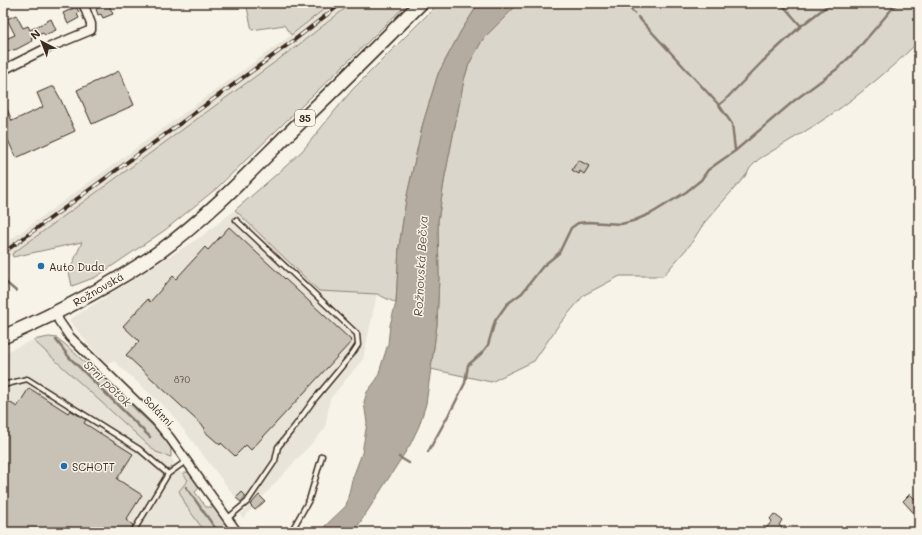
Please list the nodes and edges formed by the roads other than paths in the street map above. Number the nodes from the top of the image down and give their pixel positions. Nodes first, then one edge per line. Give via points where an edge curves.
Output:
1 (83, 3) edge
2 (421, 3) edge
3 (3, 70) edge
4 (236, 220) dead end
5 (56, 313) junction
6 (3, 337) edge
7 (3, 385) edge
8 (322, 456) dead end
9 (186, 460) junction
10 (168, 474) junction
11 (227, 519) junction
12 (133, 532) edge
13 (237, 532) edge
14 (291, 532) edge

1 - 3 street via 91,30
2 - 5 main road, Rožnovská / 35 via 254,168 186,230 145,262
4 - 11 lane via 357,334 358,345 278,446 275,461 246,502
5 - 6 main road, Rožnovská / 35
5 - 9 street, Solární via 70,337 156,421
7 - 10 lane via 27,379 139,449
8 - 14 lane via 309,500
9 - 10 lane
9 - 11 street, Solární
10 - 12 lane
11 - 13 street, Solární

